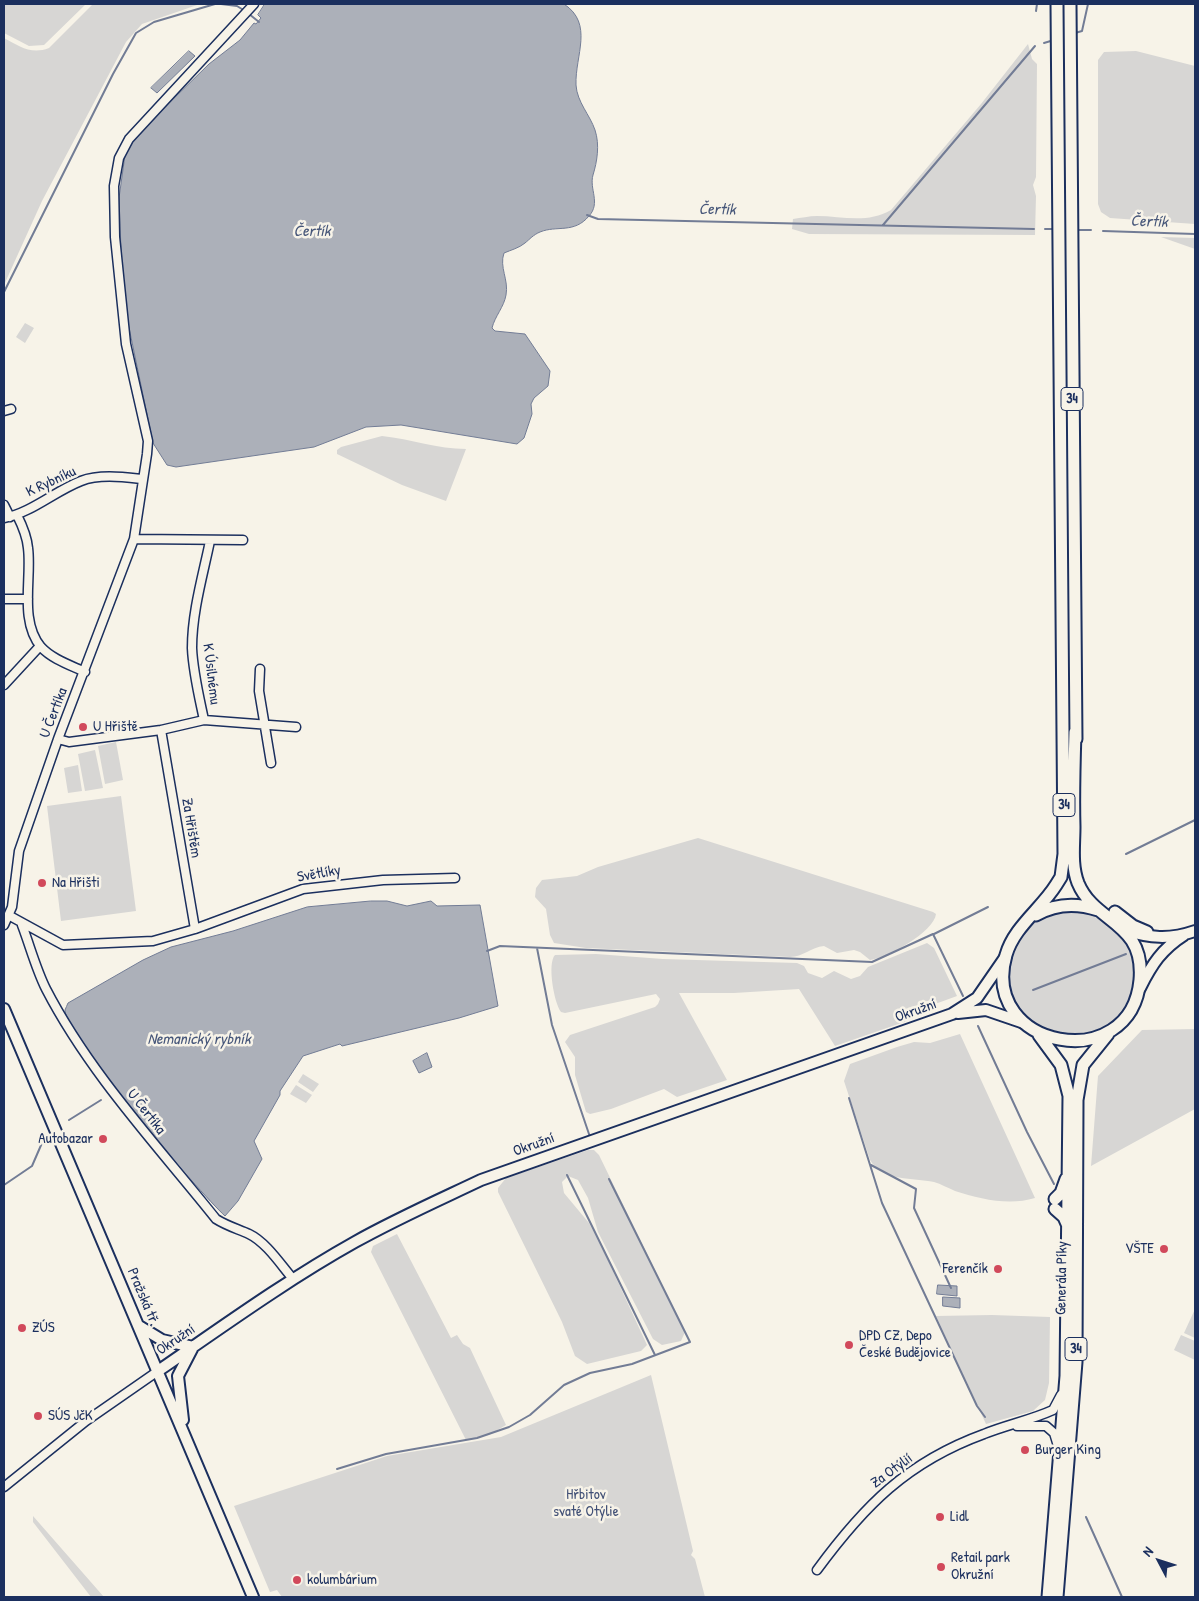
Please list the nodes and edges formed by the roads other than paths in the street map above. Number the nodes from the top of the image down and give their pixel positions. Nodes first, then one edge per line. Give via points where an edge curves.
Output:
1 (252, 6) edge
2 (1057, 7) edge
3 (1070, 10) edge
4 (1065, 214) junction
5 (1065, 255) junction
6 (142, 479) junction
7 (4, 505) edge
8 (10, 516) edge
9 (134, 539) junction
10 (243, 540) dead end
11 (210, 541) junction
12 (4, 599) edge
13 (28, 600) junction
14 (40, 646) junction
15 (260, 669) dead end
16 (84, 672) junction
17 (4, 685) edge
18 (204, 720) junction
19 (266, 724) junction
20 (296, 728) dead end
21 (161, 730) junction
22 (1076, 732) junction
23 (58, 739) junction
24 (272, 763) dead end
25 (455, 878) dead end
26 (1102, 912) junction
27 (10, 916) junction
28 (1031, 919) junction
29 (22, 924) junction
30 (4, 925) edge
31 (195, 929) junction
32 (1124, 930) junction
33 (1195, 930) edge
34 (1147, 932) joint
35 (1184, 935) junction
36 (1006, 956) junction
37 (1137, 993) junction
38 (4, 1009) edge
39 (952, 1014) junction
40 (1024, 1023) junction
41 (1112, 1028) junction
42 (1036, 1032) junction
43 (1069, 1171) junction
44 (1069, 1228) junction
45 (293, 1279) junction
46 (139, 1326) junction
47 (193, 1347) junction
48 (158, 1371) junction
49 (1066, 1376) junction
50 (1007, 1426) junction
51 (186, 1436) junction
52 (1061, 1457) junction
53 (4, 1487) edge
54 (817, 1570) dead end
55 (253, 1597) edge
56 (1048, 1597) edge
57 (1057, 1597) edge

1 - 6 street, U Čertíka via 129,139 118,158 114,186 115,237 126,344 148,441
2 - 4 highway, 34
3 - 4 highway, 34
4 - 5 highway, 34
5 - 22 highway, 34
5 - 28 highway, 34 via 1064,854 1056,885
6 - 8 street, K Rybníku via 82,481
6 - 9 street, U Čertíka
7 - 8 street
8 - 13 street via 25,534 28,548
9 - 11 street
9 - 16 street, U Čertíka
10 - 11 street
11 - 18 street, K Úsilnému via 195,612 192,647
12 - 13 street
13 - 14 street via 31,627
14 - 16 street via 56,659
14 - 17 street
15 - 19 street via 259,691
16 - 23 street, U Čertíka
18 - 19 street, K Úsilnému
18 - 21 street
19 - 20 street, K Úsilnému
19 - 24 street
21 - 23 street via 69,742
21 - 31 street, Za Hřištěm
22 - 26 highway via 1073,769 1075,868 1084,894
22 - 34 highway via 1079,839 1084,877 1103,904
23 - 27 street, U Čertíka via 19,851
25 - 31 street, Světlíky via 384,880 303,889
26 - 28 highway, 34 via 1065,905 1041,912
26 - 32 highway, 34
27 - 29 street
27 - 30 street
28 - 36 highway, 34 via 1015,935
29 - 31 street via 63,945 153,941
29 - 45 street, U Čertíka via 45,988 104,1080 216,1219 249,1234
32 - 35 main road via 1165,939
32 - 37 highway, 34 via 1138,958
33 - 34 main road via 1165,934
33 - 35 main road
35 - 37 main road via 1156,958
36 - 39 main road, Okružní via 977,998
36 - 40 highway, 34 via 1006,992
37 - 41 highway, 34 via 1128,1012
38 - 46 main road, Pražská tř.
39 - 40 main road, Okružní via 986,1010
39 - 45 main road, Okružní via 481,1180 355,1242
40 - 42 highway, 34
41 - 42 highway, 34 via 1079,1042 1051,1039
41 - 57 highway, Generála Píky / 34 via 1083,1065 1077,1100 1076,1362
42 - 43 highway, Generála Píky / 34 via 1061,1065 1066,1080
43 - 44 highway, Generála Píky / 34
43 - 44 highway via 1055,1204
44 - 49 highway, Generála Píky / 34
45 - 47 main road, Okružní
46 - 47 main road via 162,1340
46 - 48 main road, Pražská tř.
47 - 48 main road, Okružní
47 - 51 main road via 178,1381
48 - 51 main road, Pražská tř.
48 - 53 street via 90,1418
49 - 50 street, Za Otýlií via 1053,1410
49 - 52 highway, Generála Píky / 34
50 - 52 street, Za Otýlií via 1046,1426 1056,1438
50 - 54 street, Za Otýlií via 953,1447 902,1478 864,1511
51 - 55 main road, Pražská tř.
52 - 56 highway, Generála Píky / 34

